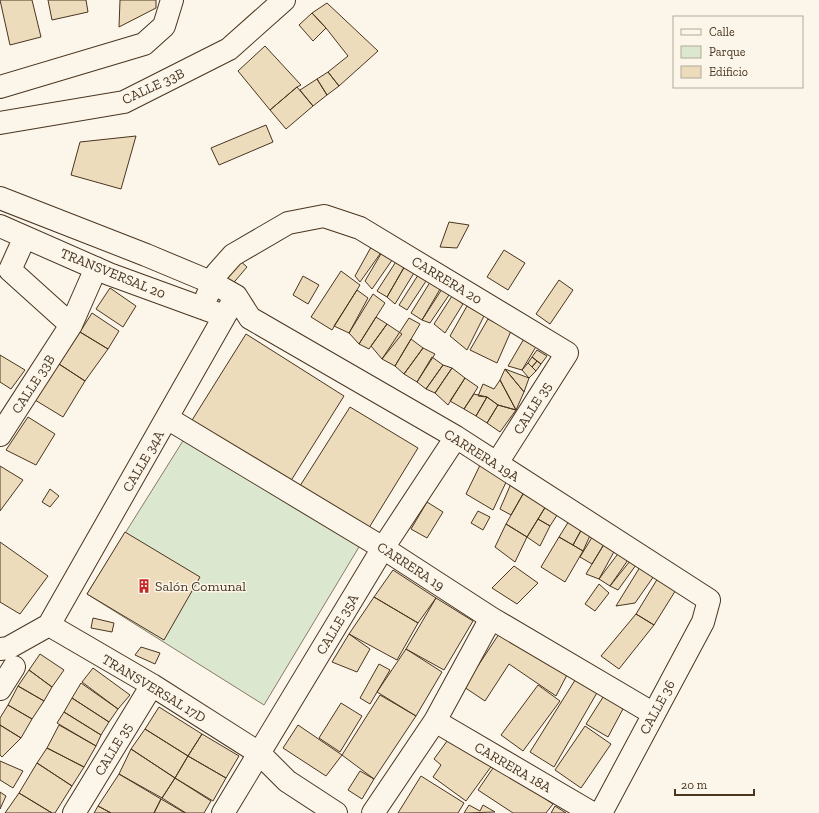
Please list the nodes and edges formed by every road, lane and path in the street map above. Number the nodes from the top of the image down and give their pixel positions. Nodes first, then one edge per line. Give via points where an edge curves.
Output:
1 (172, 0) edge
2 (284, 0) edge
3 (0, 86) edge
4 (0, 123) edge
5 (0, 198) edge
6 (0, 226) edge
7 (25, 237) junction
8 (96, 268) junction
9 (5, 272) edge
10 (213, 283) junction
11 (236, 296) junction
12 (202, 308) junction
13 (225, 317) junction
14 (250, 318) junction
15 (71, 325) junction
16 (567, 353) joint
17 (168, 418) junction
18 (0, 435) edge
19 (456, 437) junction
20 (498, 463) junction
21 (383, 548) junction
22 (709, 600) joint
23 (491, 618) junction
24 (49, 625) junction
25 (0, 649) edge
26 (14, 667) dead end
27 (152, 685) junction
28 (0, 689) edge
29 (654, 714) junction
30 (435, 721) junction
31 (259, 753) junction
32 (74, 813) edge
33 (223, 813) edge
34 (336, 813) edge
35 (373, 813) edge
36 (592, 813) edge
37 (602, 813) edge

1 - 3 street via 164,26 144,44
2 - 4 street, CALLE 33B via 229,49 124,102
5 - 10 street, TRANSVERSAL 20
6 - 7 street, TRANSVERSAL 20
7 - 8 street, TRANSVERSAL 20
7 - 9 street
8 - 12 street, TRANSVERSAL 20
8 - 15 street, CALLE 33B
9 - 15 street
10 - 11 street, CARRERA 19A
10 - 12 street
10 - 16 street, CARRERA 20 via 217,273 233,255 288,223 324,216 360,228
11 - 13 street, CALLE 34A
11 - 14 street, CARRERA 19A
12 - 13 street, CARRERA 19A
13 - 14 street, CARRERA 19A
13 - 17 street, CALLE 34A
14 - 19 street, CARRERA 19A
15 - 18 street, CALLE 33B
16 - 20 street, CALLE 35
17 - 21 street, CARRERA 19
17 - 24 street, CALLE 34A
19 - 20 street, CARRERA 19A
19 - 21 street, CALLE 35A
20 - 22 street, CARRERA 19A
21 - 23 street, CARRERA 19
21 - 31 street, CALLE 35A
22 - 29 street, CALLE 36 via 703,622
23 - 29 street, CARRERA 19
23 - 30 street
24 - 25 street via 8,648
24 - 27 street, TRANSVERSAL 17D
26 - 28 street
27 - 31 street, TRANSVERSAL 17D
27 - 32 street, CALLE 35
29 - 37 street, CALLE 36
30 - 35 street
30 - 36 street, CARRERA 18A
31 - 33 street, CALLE 35A
31 - 34 street, TRANSVERSAL 17D via 287,781

